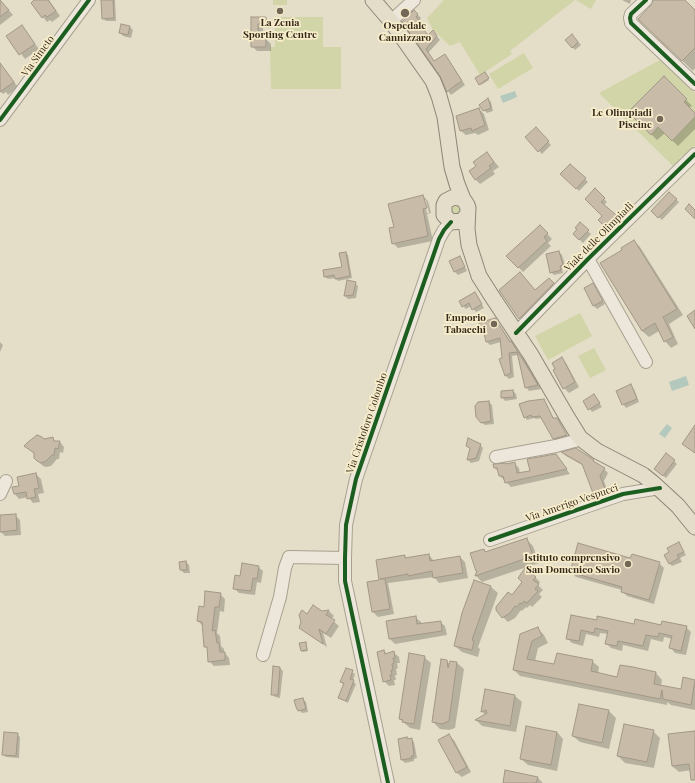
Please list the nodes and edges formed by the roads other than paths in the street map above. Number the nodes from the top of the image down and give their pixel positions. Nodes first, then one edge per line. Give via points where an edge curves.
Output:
1 (89, 0) edge
2 (373, 0) edge
3 (414, 0) edge
4 (646, 0) edge
5 (391, 21) junction
6 (695, 84) edge
7 (0, 120) edge
8 (694, 158) edge
9 (452, 167) junction
10 (463, 199) junction
11 (443, 207) junction
12 (467, 215) junction
13 (452, 222) junction
14 (440, 239) junction
15 (469, 245) junction
16 (588, 259) junction
17 (516, 333) junction
18 (646, 362) dead end
19 (582, 440) junction
20 (496, 457) dead end
21 (643, 476) junction
22 (6, 481) dead end
23 (660, 488) junction
24 (0, 494) edge
25 (623, 494) junction
26 (695, 527) edge
27 (490, 540) dead end
28 (344, 558) junction
29 (263, 655) dead end
30 (388, 783) edge

1 - 7 street, Via Simeto
2 - 5 main road
3 - 5 street
4 - 6 street via 631,14 631,22
5 - 9 main road via 433,81 445,117
8 - 16 street, Viale delle Olimpiadi
9 - 10 main road
9 - 11 main road via 451,185
10 - 11 main road via 454,197 446,201
10 - 12 main road via 467,205
11 - 13 main road via 444,215
11 - 14 street
12 - 13 main road via 462,221
12 - 15 main road
13 - 14 street
13 - 15 main road via 462,231
14 - 28 street, Via Cristoforo Colombo via 356,479 346,525
15 - 17 main road via 479,276
16 - 17 street, Viale delle Olimpiadi
16 - 18 street
17 - 19 main road
19 - 20 street
19 - 21 main road
21 - 23 main road
21 - 25 street via 640,485
22 - 24 street
23 - 25 street, Via Amerigo Vespucci
23 - 26 main road
25 - 27 street, Via Amerigo Vespucci
28 - 29 street via 289,557
28 - 30 street, Via Cristoforo Colombo via 349,603

